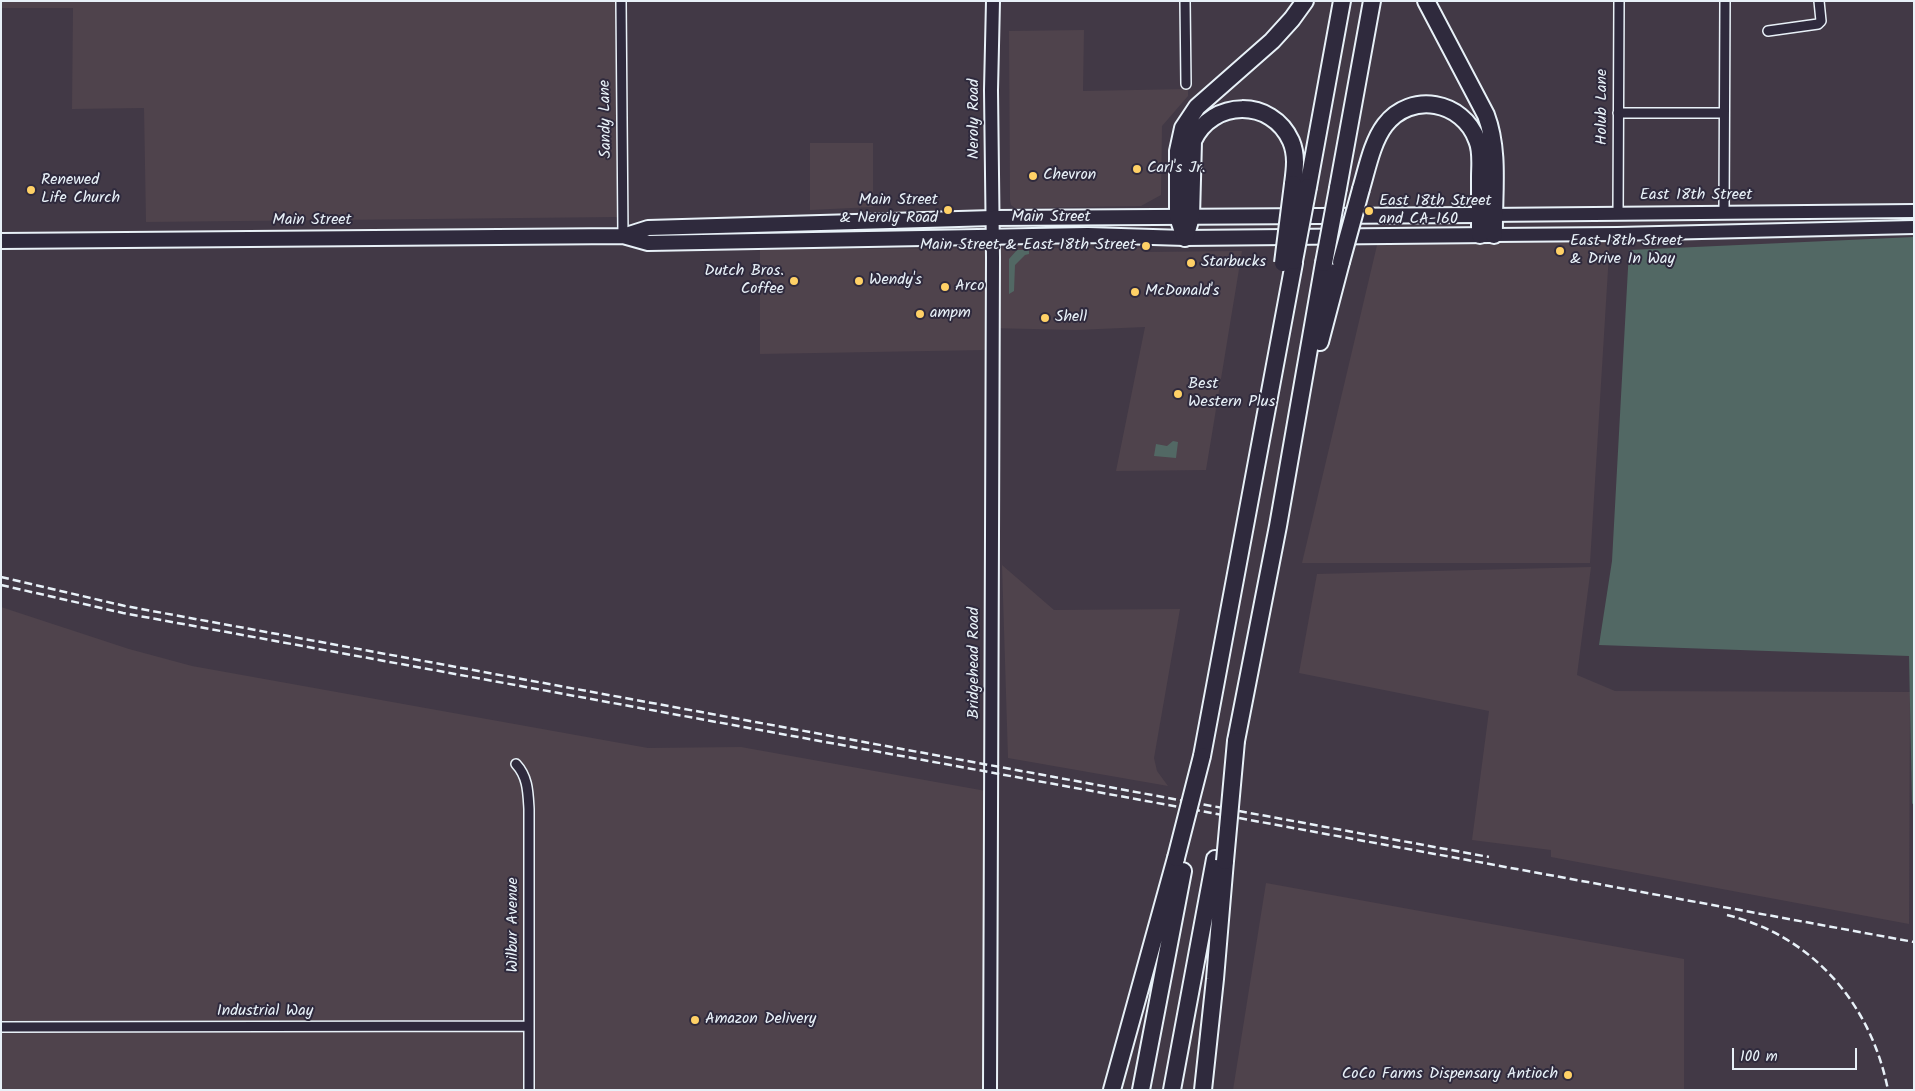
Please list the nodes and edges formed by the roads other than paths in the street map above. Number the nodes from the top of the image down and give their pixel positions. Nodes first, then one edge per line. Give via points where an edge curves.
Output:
1 (621, 1) edge
2 (993, 1) edge
3 (1185, 1) edge
4 (1305, 1) edge
5 (1342, 1) edge
6 (1372, 1) edge
7 (1426, 1) edge
8 (1618, 1) edge
9 (1725, 1) edge
10 (1819, 1) edge
11 (1768, 31) dead end
12 (1186, 84) dead end
13 (1724, 113) junction
14 (1618, 114) junction
15 (1301, 185) junction
16 (1914, 211) edge
17 (1724, 213) junction
18 (1618, 214) junction
19 (1487, 215) junction
20 (1184, 217) junction
21 (993, 218) junction
22 (1914, 227) edge
23 (1487, 235) junction
24 (623, 236) junction
25 (993, 236) junction
26 (1185, 238) junction
27 (1, 241) edge
28 (1278, 526) junction
29 (516, 764) dead end
30 (1181, 856) junction
31 (1220, 860) junction
32 (528, 1026) junction
33 (1, 1028) edge
34 (529, 1090) edge
35 (990, 1090) edge
36 (1112, 1090) edge
37 (1141, 1090) edge
38 (1172, 1090) edge
39 (1203, 1090) edge

1 - 24 street, Sandy Lane
2 - 21 street, Neroly Road
3 - 12 street
4 - 20 highway via 1272,41 1206,98 1183,128 1178,151
5 - 15 highway
6 - 28 highway, bridge
7 - 19 highway via 1491,128 1494,152
8 - 14 street, Holub Lane
9 - 13 street
10 - 11 street via 1821,21 1818,24
13 - 14 street
13 - 17 street
14 - 18 street, Holub Lane
15 - 20 highway via 1292,143 1280,125 1262,113 1239,108 1228,110 1206,122 1193,141
15 - 30 highway, bridge via 1255,472
16 - 17 street, East 18th Street
17 - 18 street, East 18th Street
18 - 19 street, East 18th Street
19 - 20 main road, Main Street
19 - 23 highway
19 - 28 highway, bridge via 1478,142 1464,119 1450,109 1426,104 1404,110 1384,126 1361,189 1341,262 1311,376 1288,505
20 - 21 main road, Main Street
20 - 26 highway
21 - 24 main road, Main Street via 648,228
21 - 25 street, Neroly Road
22 - 23 street
23 - 26 main road, Main Street
24 - 25 main road, Main Street via 648,243
24 - 27 main road, Main Street
25 - 26 main road, Main Street
25 - 35 street, Bridgehead Road
28 - 31 highway, bridge via 1236,741
29 - 32 street, Wilbur Avenue via 528,786
30 - 36 highway
30 - 37 highway
31 - 38 highway
31 - 39 highway via 1215,979
32 - 33 street, Industrial Way
32 - 34 street, Wilbur Avenue

